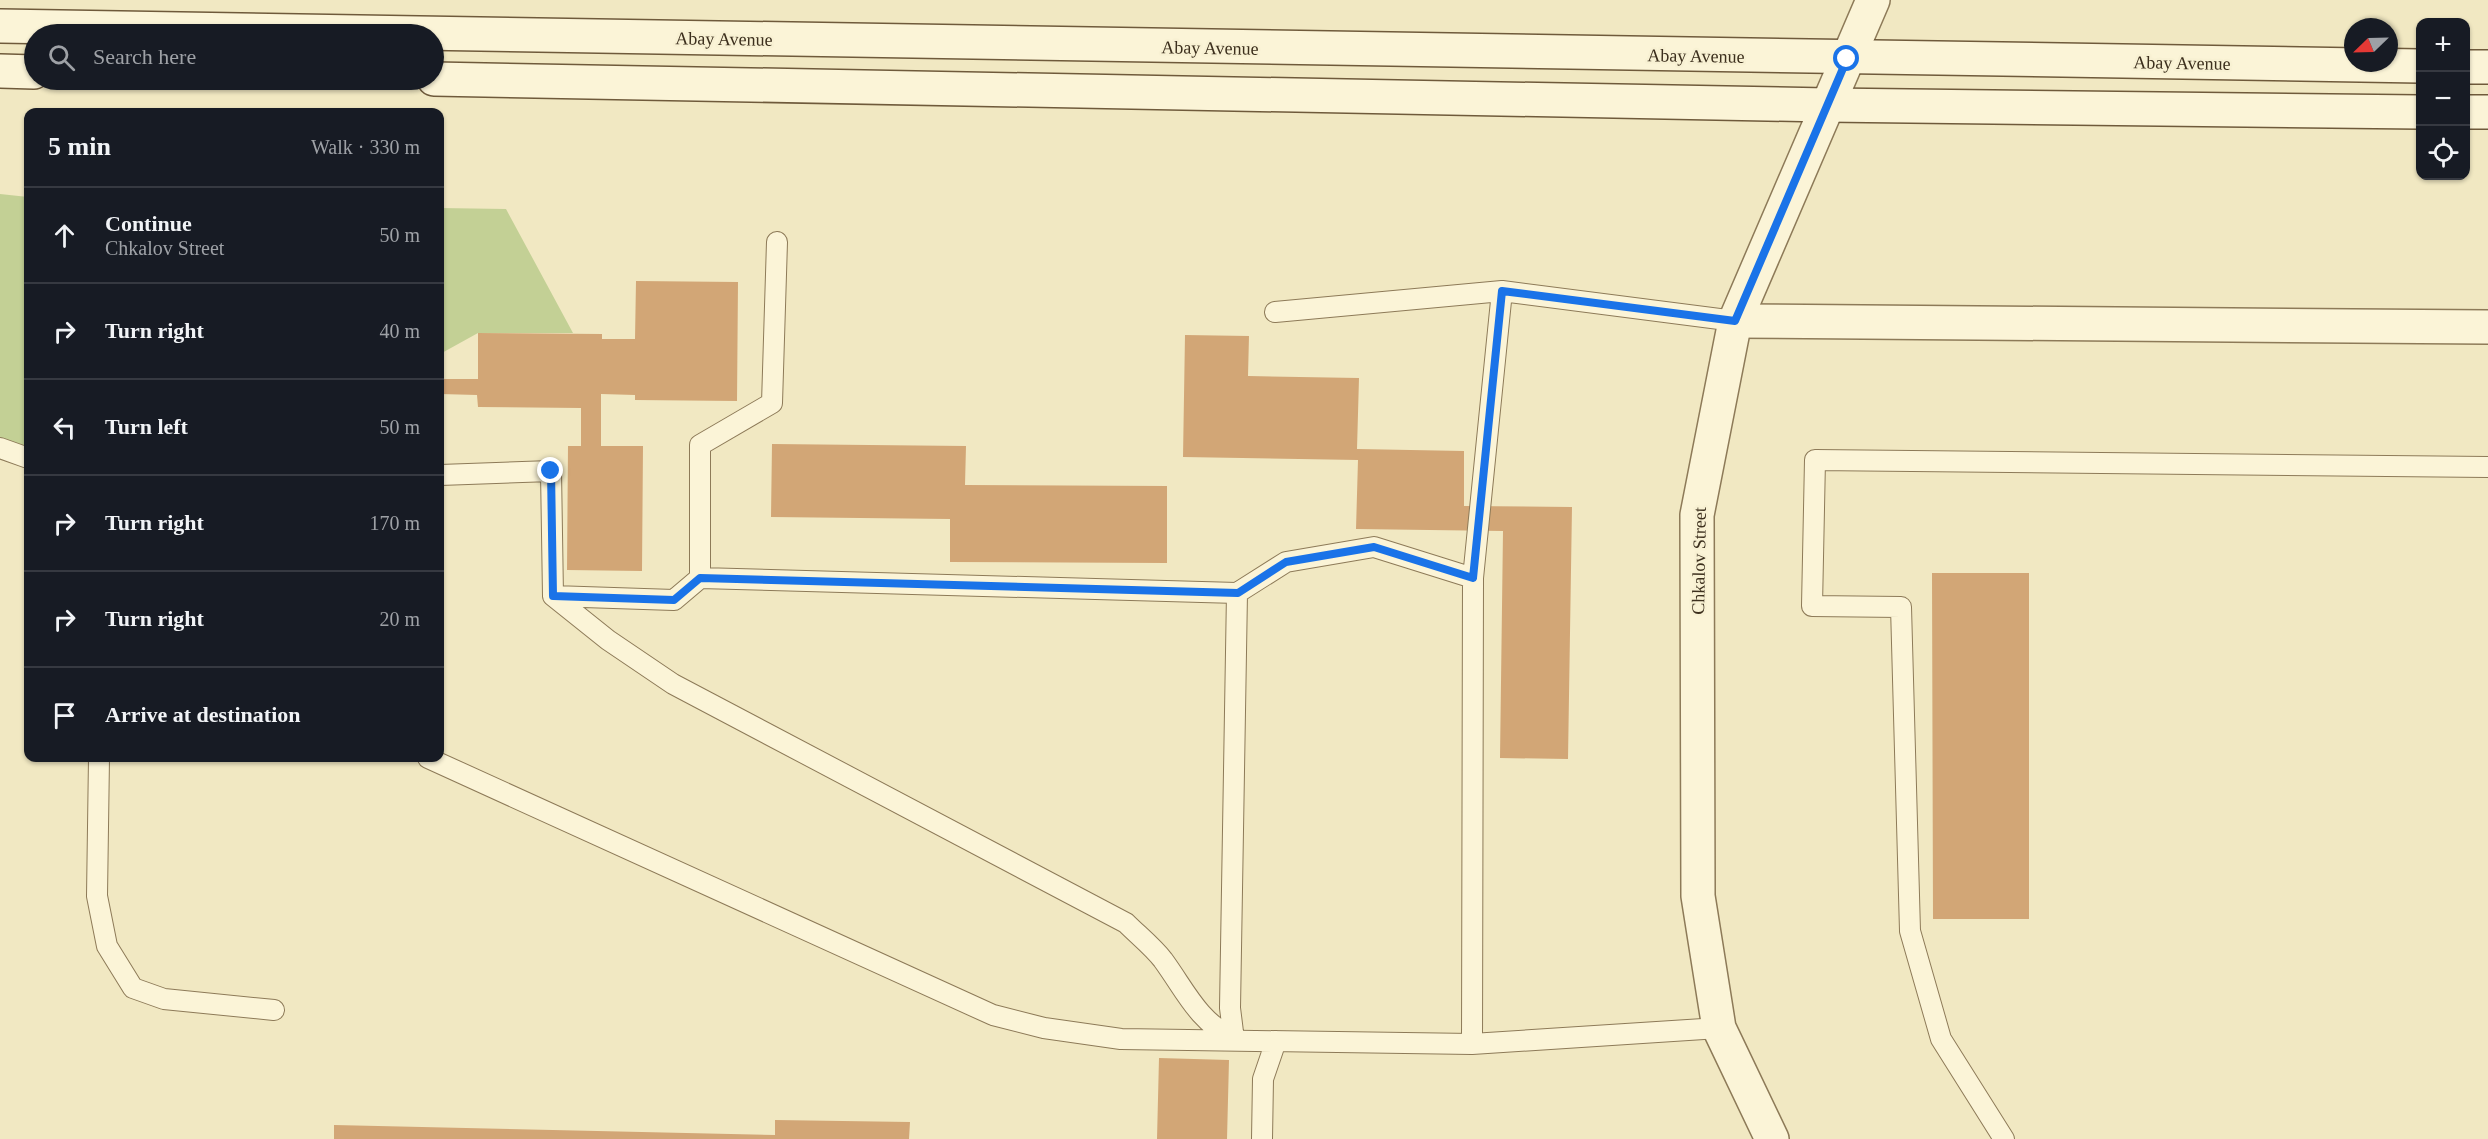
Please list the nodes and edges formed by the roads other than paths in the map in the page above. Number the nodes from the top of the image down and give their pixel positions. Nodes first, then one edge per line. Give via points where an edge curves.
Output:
1 (1872, 0) edge
2 (0, 26) edge
3 (24, 26) edge
4 (444, 34) edge
5 (1847, 59) junction
6 (2416, 66) edge
7 (2470, 67) edge
8 (2488, 67) edge
9 (0, 71) edge
10 (24, 72) edge
11 (444, 79) edge
12 (1827, 105) junction
13 (2416, 112) edge
14 (2470, 112) edge
15 (2488, 112) edge
16 (777, 242) dead end
17 (1502, 291) junction
18 (1275, 312) dead end
19 (1735, 321) junction
20 (2488, 327) edge
21 (0, 448) edge
22 (24, 457) edge
23 (2488, 467) edge
24 (444, 475) edge
25 (700, 578) junction
26 (1473, 578) junction
27 (1238, 593) junction
28 (553, 596) junction
29 (99, 762) edge
30 (437, 762) edge
31 (274, 1010) dead end
32 (1719, 1028) junction
33 (1234, 1040) junction
34 (1276, 1041) junction
35 (1472, 1044) junction
36 (1262, 1139) edge
37 (1772, 1139) edge
38 (2004, 1139) edge

1 - 5 main road, Chkalov Street
2 - 3 main road, Abay Avenue
4 - 5 main road, Abay Avenue
5 - 6 main road, Abay Avenue
5 - 12 main road, Chkalov Street
7 - 8 main road
9 - 10 main road
11 - 12 main road
12 - 13 main road
12 - 19 main road, Chkalov Street
14 - 15 main road
16 - 25 lane via 772,403 700,445
17 - 18 lane
17 - 19 lane
17 - 26 lane
19 - 20 main road
19 - 32 main road, Chkalov Street via 1697,515 1698,896
21 - 22 lane
23 - 38 lane via 1815,460 1812,606 1901,607 1910,931 1941,1039
24 - 28 lane via 551,471
25 - 27 lane
25 - 28 lane via 674,600
26 - 27 lane via 1374,547 1286,562
26 - 35 lane
27 - 33 lane via 1230,1008
28 - 33 lane via 673,684 1126,923 1162,959 1186,998 1214,1027
29 - 31 lane via 97,897 107,946 133,988 164,999
30 - 33 lane via 993,1015 1044,1028 1121,1039
32 - 35 lane
32 - 37 main road, Chkalov Street
33 - 34 lane
34 - 35 lane
34 - 36 lane via 1263,1079

